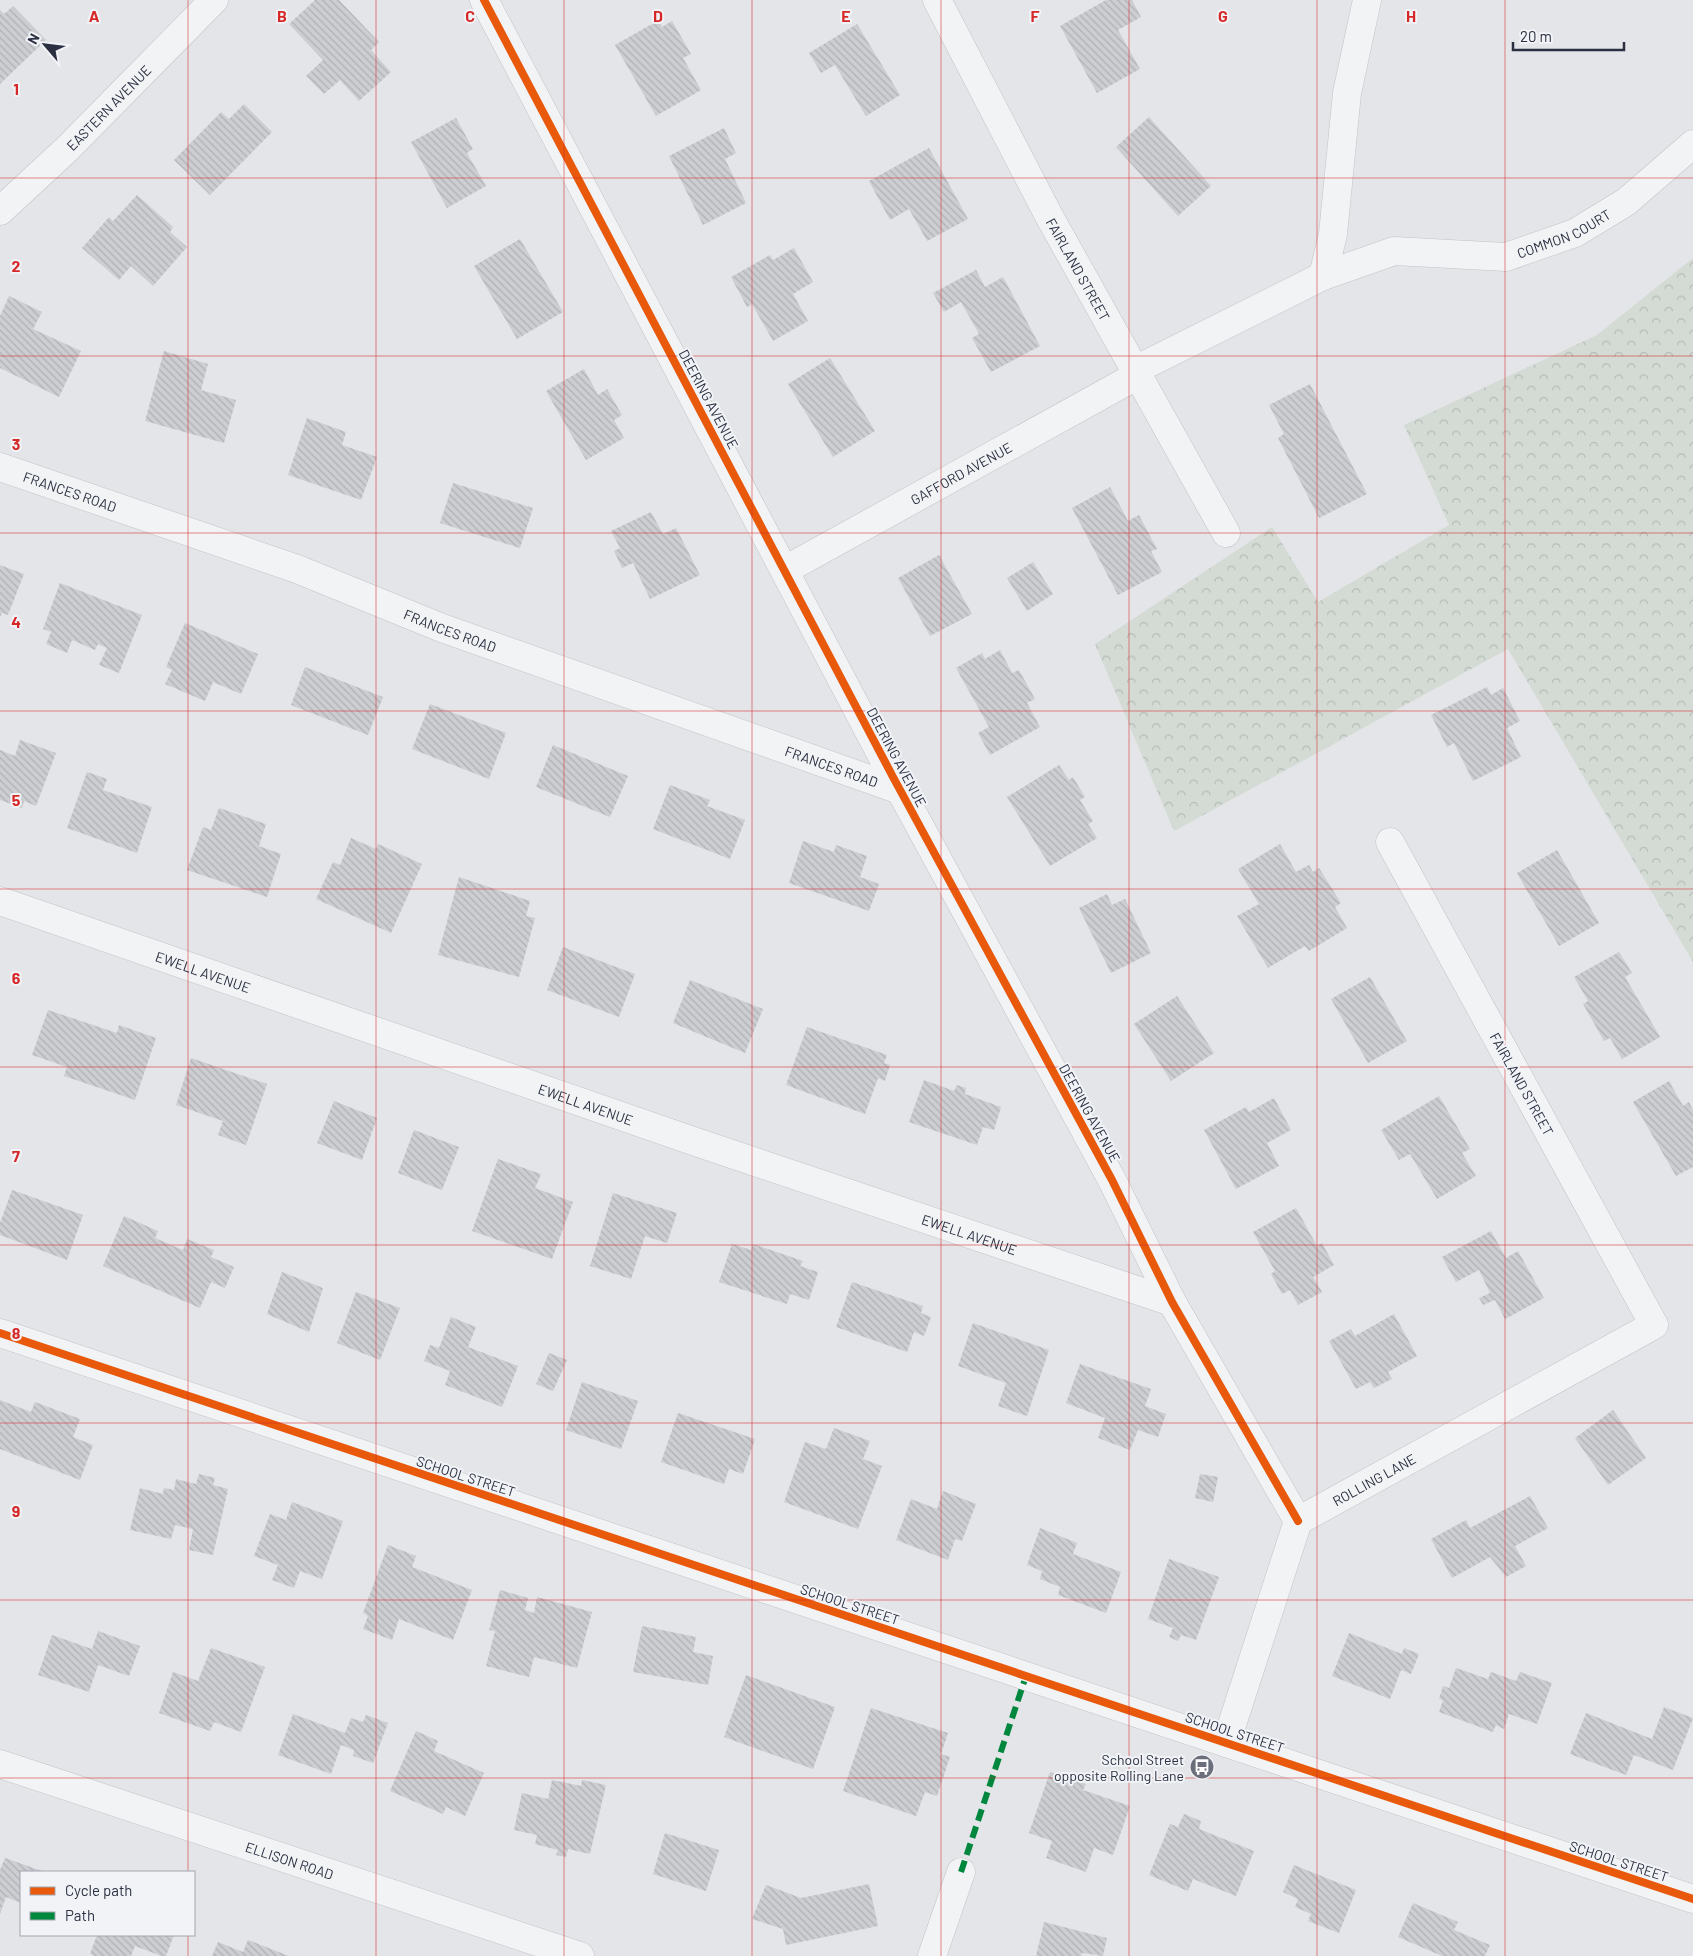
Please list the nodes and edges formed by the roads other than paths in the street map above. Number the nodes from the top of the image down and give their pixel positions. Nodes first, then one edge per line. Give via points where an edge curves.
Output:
1 (214, 0) edge
2 (484, 0) edge
3 (936, 0) edge
4 (1367, 0) edge
5 (1693, 144) edge
6 (0, 211) edge
7 (1323, 276) junction
8 (1137, 373) junction
9 (0, 467) edge
10 (1226, 533) dead end
11 (785, 570) junction
12 (900, 790) junction
13 (1390, 842) dead end
14 (0, 902) edge
15 (1172, 1302) junction
16 (1654, 1325) joint
17 (0, 1333) edge
18 (1298, 1520) junction
19 (1226, 1743) junction
20 (0, 1764) edge
21 (961, 1872) dead end
22 (1693, 1899) edge
23 (580, 1956) edge
24 (932, 1956) edge

1 - 6 street, EASTERN AVENUE via 67,149
2 - 11 street, DEERING AVENUE
3 - 8 street, FAIRLAND STREET via 1049,216
4 - 7 street via 1347,93 1333,234
5 - 7 street, COMMON COURT via 1626,202 1575,233 1506,257 1394,251
7 - 8 street, COMMON COURT
8 - 10 street, FAIRLAND STREET
8 - 11 street, GAFFORD AVENUE
9 - 12 street, FRANCES ROAD via 297,569 442,628
11 - 12 street, DEERING AVENUE
12 - 15 street, DEERING AVENUE via 1112,1180
13 - 16 street, FAIRLAND STREET
14 - 15 street, EWELL AVENUE
15 - 18 street, DEERING AVENUE
16 - 18 street, ROLLING LANE
17 - 19 street, SCHOOL STREET
18 - 19 street
19 - 22 street, SCHOOL STREET
20 - 23 street, ELLISON ROAD
21 - 24 street

